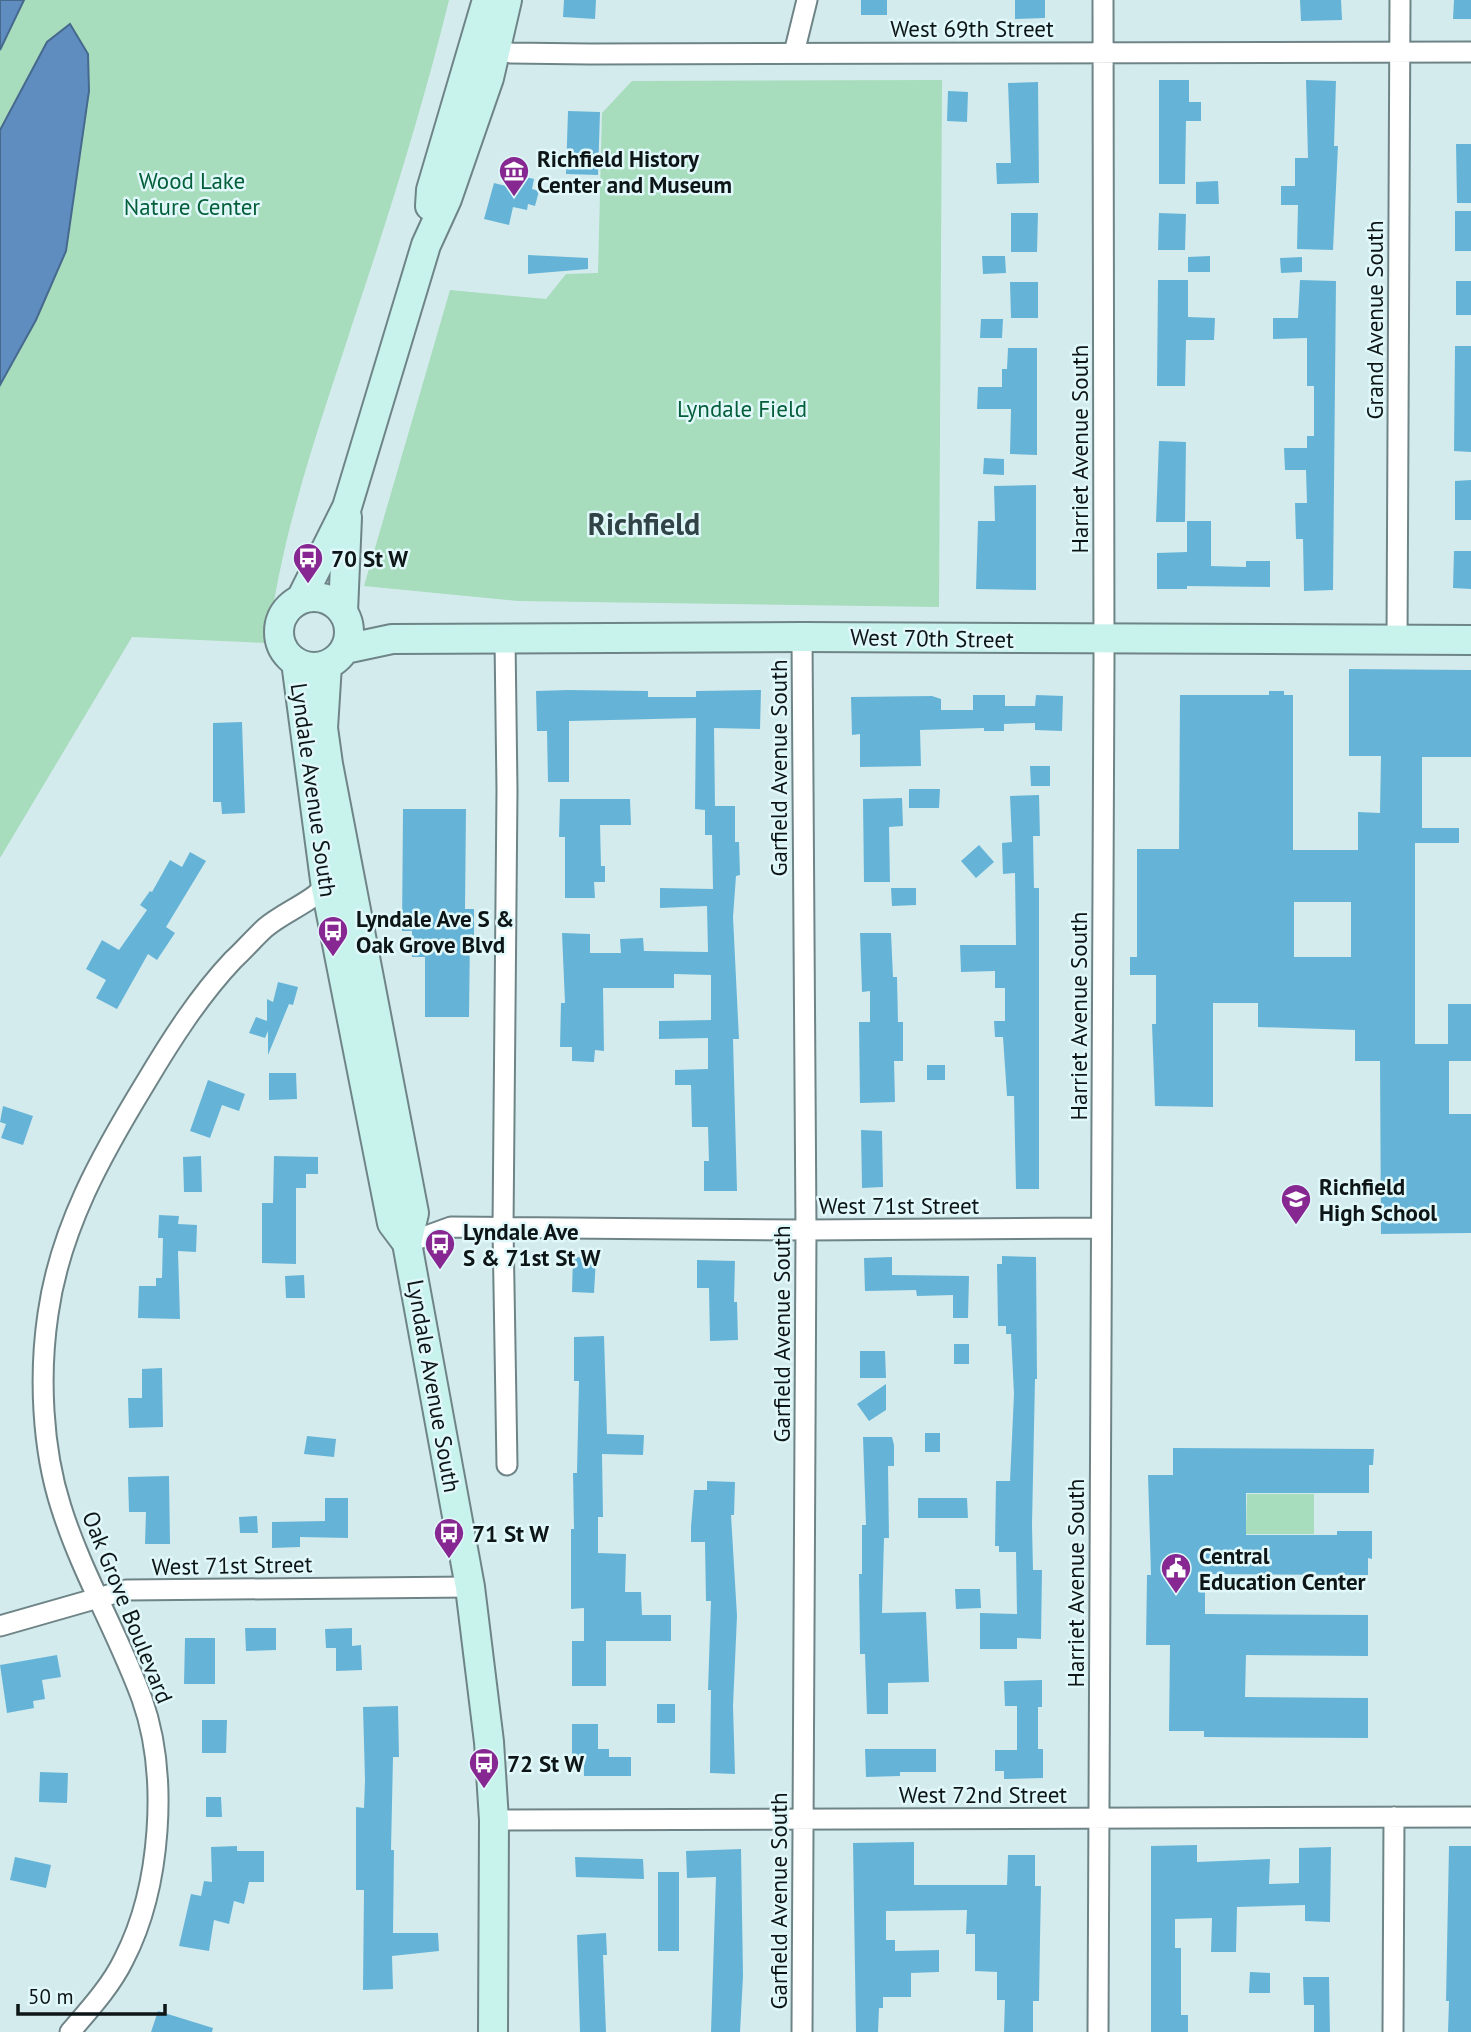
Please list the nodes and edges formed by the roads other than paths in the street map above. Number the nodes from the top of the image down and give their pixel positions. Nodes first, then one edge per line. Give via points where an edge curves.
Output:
1 (486, 0) edge
2 (507, 0) edge
3 (807, 0) edge
4 (1102, 0) edge
5 (1400, 0) edge
6 (484, 48) junction
7 (1471, 51) edge
8 (1400, 52) junction
9 (794, 53) junction
10 (1102, 53) junction
11 (347, 507) junction
12 (301, 599) junction
13 (345, 615) junction
14 (802, 637) junction
15 (392, 639) junction
16 (505, 640) junction
17 (1471, 640) edge
18 (1104, 641) junction
19 (1397, 641) junction
20 (336, 657) junction
21 (296, 662) junction
22 (345, 860) junction
23 (326, 888) junction
24 (503, 1228) junction
25 (1101, 1228) junction
26 (806, 1230) junction
27 (407, 1242) junction
28 (507, 1465) dead end
29 (470, 1587) junction
30 (99, 1600) junction
31 (0, 1626) edge
32 (1471, 1817) edge
33 (1099, 1818) junction
34 (1394, 1818) junction
35 (803, 1819) junction
36 (494, 1820) junction
37 (70, 2032) edge
38 (493, 2032) edge
39 (802, 2032) edge
40 (1098, 2032) edge
41 (1393, 2032) edge

1 - 6 main road, Lyndale Avenue South
2 - 6 main road, Lyndale Avenue South
3 - 9 street
4 - 10 street, Harriet Avenue South
5 - 8 street, Grand Avenue South
6 - 9 street, West 69th Street via 590,54
6 - 11 main road, Lyndale Avenue South via 431,190 426,245
7 - 8 street, West 69th Street
8 - 10 street, West 69th Street
8 - 19 street, Grand Avenue South
9 - 10 street, West 69th Street
10 - 18 street, Harriet Avenue South
11 - 12 main road, Lyndale Avenue South
11 - 13 main road, Lyndale Avenue South
12 - 13 main road via 324,598
12 - 21 main road, Lyndale Avenue South via 291,605 279,624 281,646
13 - 15 main road, West 70th Street
13 - 20 main road, Lyndale Avenue South via 349,638
14 - 16 main road, West 70th Street
14 - 18 main road, West 70th Street
14 - 26 street, Garfield Avenue South
15 - 16 main road, West 70th Street
15 - 20 main road, West 70th Street
16 - 24 street
17 - 19 main road, West 70th Street
18 - 19 main road, West 70th Street
18 - 25 street, Harriet Avenue South
20 - 21 main road, Lyndale Avenue South via 306,666
20 - 22 main road, Lyndale Avenue South via 323,729
21 - 23 main road, Lyndale Avenue South
22 - 23 street, Oak Grove Boulevard
22 - 27 main road, Lyndale Avenue South via 414,1213
23 - 27 main road, Lyndale Avenue South via 392,1223
23 - 30 street, Oak Grove Boulevard via 266,927 191,1012 113,1135 83,1192 62,1252 47,1314 47,1441 60,1504
24 - 26 street, West 71st Street
24 - 27 street, West 71st Street via 451,1227
24 - 28 street
25 - 26 street, West 71st Street
25 - 33 street, Harriet Avenue South
26 - 35 street, Garfield Avenue South
27 - 29 main road, Lyndale Avenue South
29 - 30 street, West 71st Street via 126,1590
29 - 36 main road, Lyndale Avenue South
30 - 31 street, West 71st Street
30 - 37 street, Oak Grove Boulevard via 146,1716 158,1807 154,1860 143,1912 124,1961
32 - 34 street, West 72nd Street
33 - 34 street, West 72nd Street
33 - 35 street, West 72nd Street
33 - 40 street, Harriet Avenue South
34 - 41 street
35 - 36 street, West 72nd Street
35 - 39 street, Garfield Avenue South
36 - 38 main road, Lyndale Avenue South

